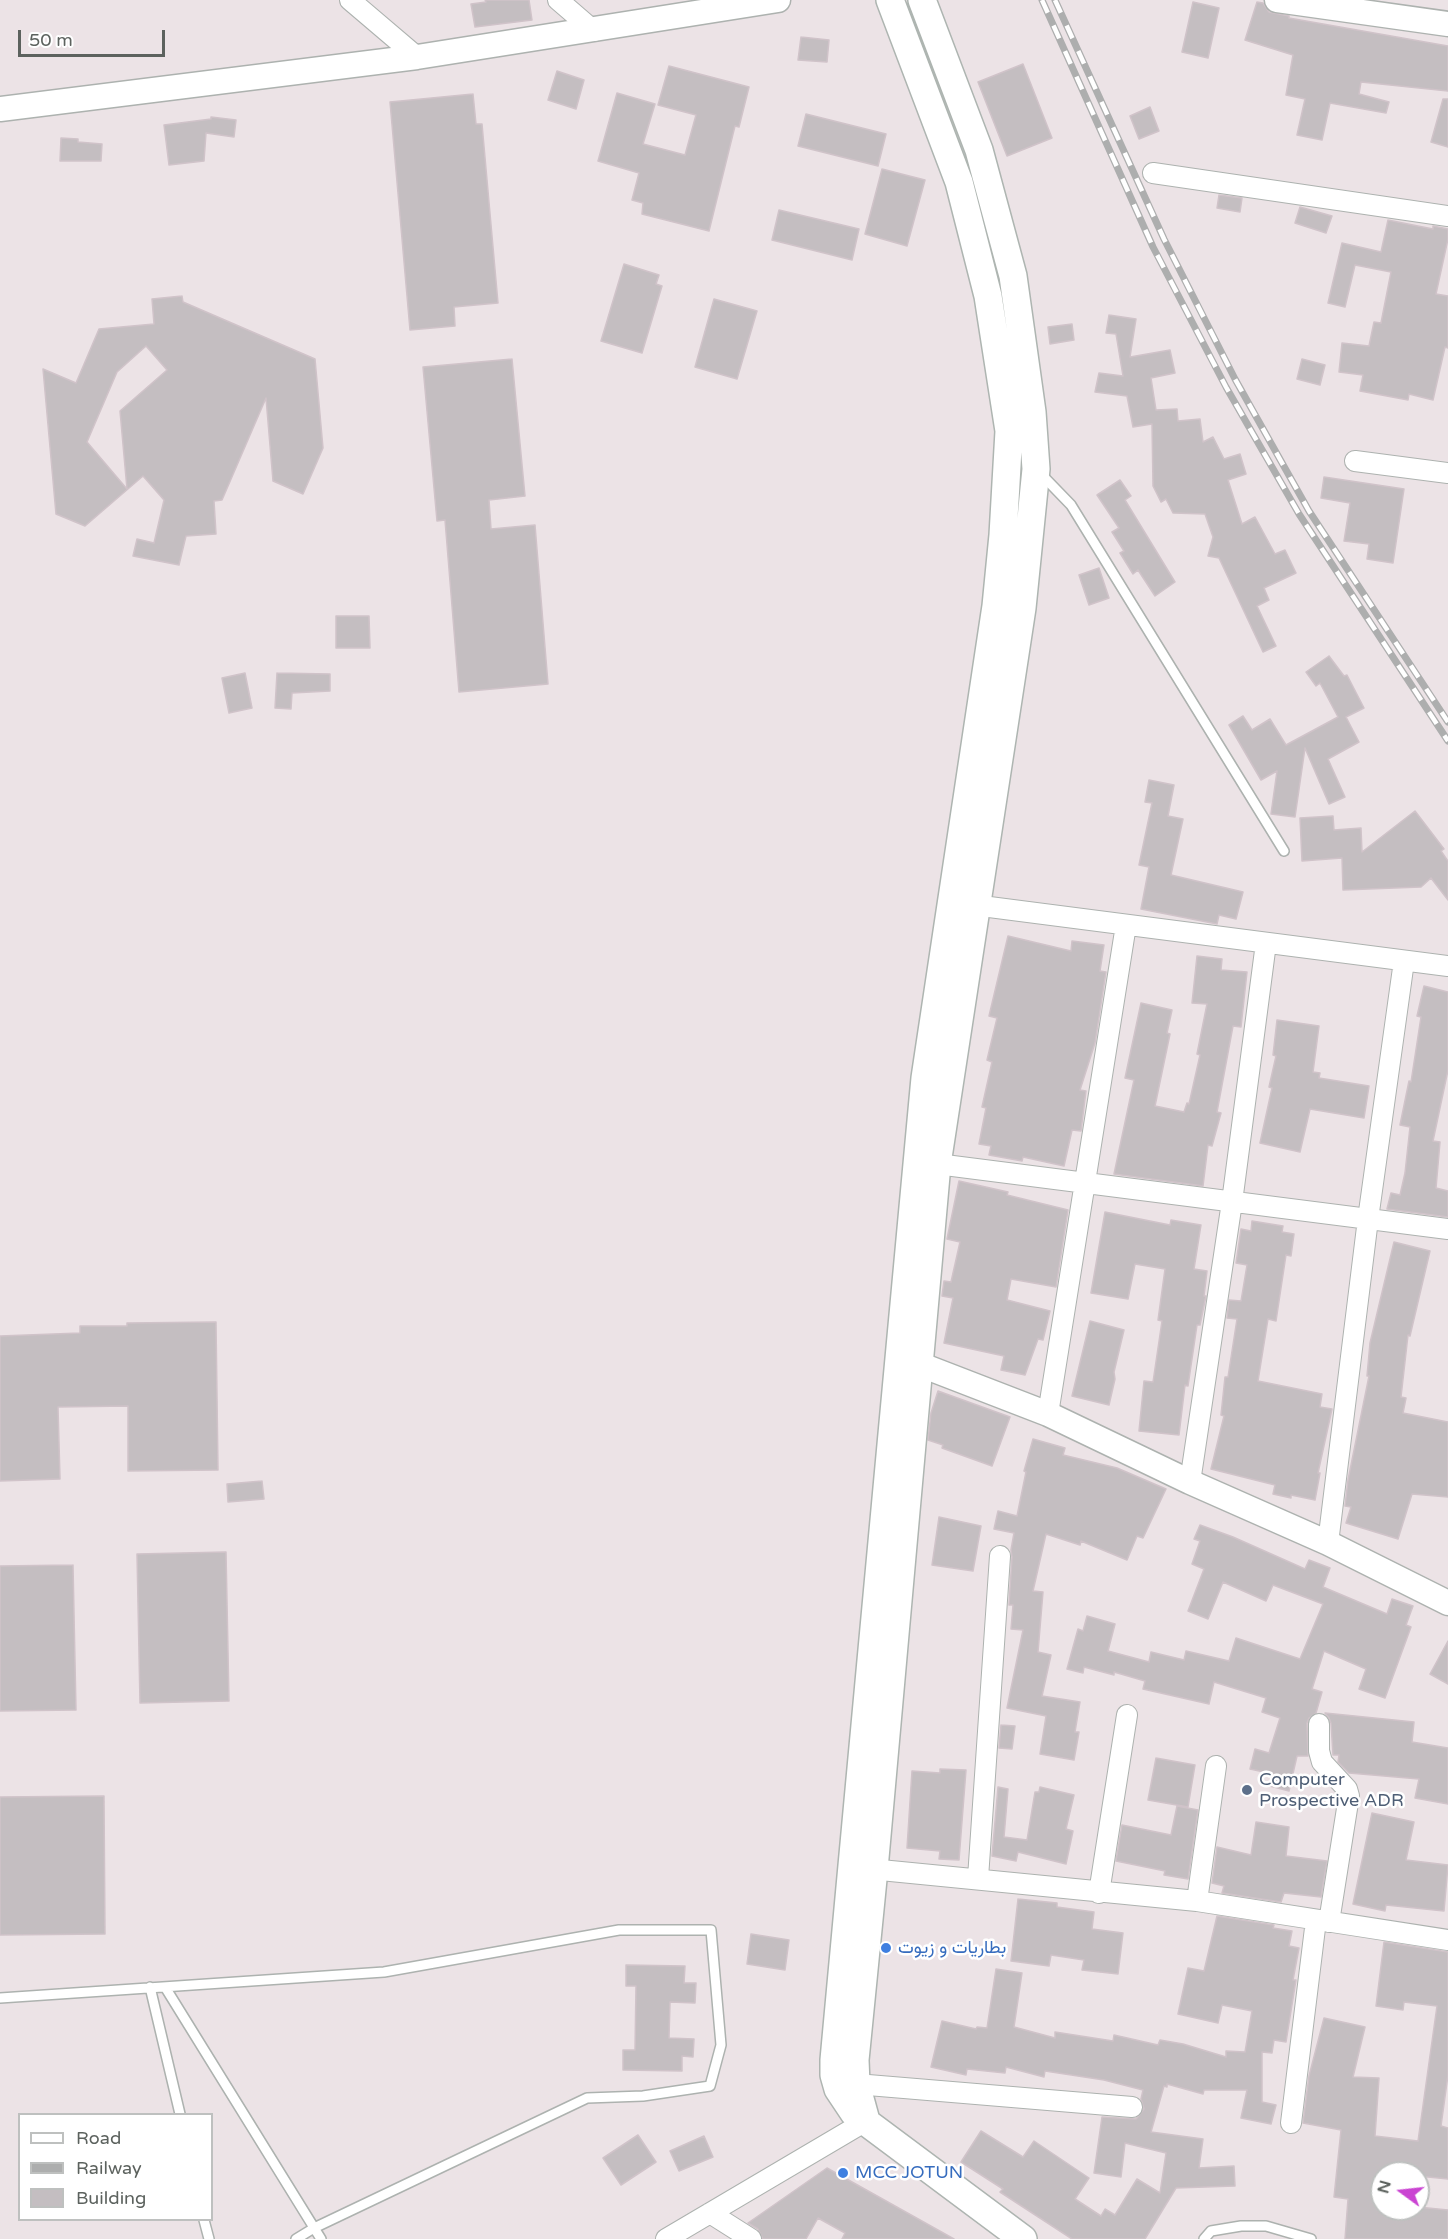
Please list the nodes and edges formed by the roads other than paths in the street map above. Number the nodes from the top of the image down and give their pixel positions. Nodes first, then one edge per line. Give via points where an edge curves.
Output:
1 (350, 0) edge
2 (558, 0) edge
3 (581, 0) edge
4 (778, 0) edge
5 (890, 0) edge
6 (922, 0) edge
7 (1277, 0) edge
8 (1448, 24) edge
9 (594, 31) junction
10 (417, 57) junction
11 (0, 109) edge
12 (1153, 173) dead end
13 (1448, 216) edge
14 (1355, 461) dead end
15 (1036, 469) junction
16 (1448, 473) edge
17 (1284, 851) dead end
18 (964, 904) junction
19 (1126, 925) junction
20 (1266, 943) junction
21 (1404, 961) junction
22 (1448, 966) edge
23 (937, 1164) junction
24 (1086, 1183) junction
25 (1232, 1202) junction
26 (1368, 1219) junction
27 (1448, 1229) edge
28 (910, 1360) junction
29 (1048, 1414) junction
30 (1190, 1482) junction
31 (1328, 1543) junction
32 (1000, 1556) dead end
33 (1448, 1603) edge
34 (1126, 1715) dead end
35 (1319, 1724) dead end
36 (1216, 1766) dead end
37 (863, 1868) junction
38 (978, 1878) junction
39 (1099, 1893) junction
40 (1197, 1901) junction
41 (1322, 1921) junction
42 (1448, 1940) edge
43 (165, 1987) junction
44 (150, 1988) junction
45 (0, 1998) edge
46 (856, 2084) junction
47 (1132, 2107) dead end
48 (180, 2113) edge
49 (866, 2121) junction
50 (1291, 2123) dead end
51 (710, 2213) junction
52 (204, 2221) edge
53 (314, 2228) junction
54 (209, 2239) edge
55 (296, 2239) edge
56 (321, 2239) edge
57 (666, 2239) edge
58 (751, 2239) edge
59 (1023, 2239) edge
60 (1204, 2239) edge
61 (1311, 2239) edge

1 - 10 street
2 - 9 street
3 - 9 street
4 - 9 street
5 - 18 main road via 959,182 988,296 1009,431 1003,535
6 - 15 main road via 979,150 1013,276
7 - 8 street
9 - 10 street
10 - 11 street
12 - 13 street
14 - 16 street
15 - 17 lane via 1071,505
15 - 18 main road via 1022,608
18 - 19 street
18 - 23 main road
18 - 28 main road via 925,1078
19 - 20 street
19 - 24 street
20 - 21 street
20 - 25 street
21 - 22 street
21 - 26 street
23 - 24 street
23 - 28 main road
24 - 25 street
24 - 29 street
25 - 26 street
25 - 30 street
26 - 27 street
26 - 31 street
28 - 29 street
28 - 37 main road
29 - 30 street
30 - 31 street
31 - 33 street
32 - 38 street
34 - 39 street
35 - 41 street via 1322,1762 1349,1796
36 - 40 street
37 - 38 street
37 - 46 main road
37 - 49 main road via 834,2075 845,2102
38 - 39 street
39 - 40 street
40 - 41 street
41 - 42 street
41 - 50 street
43 - 44 lane
43 - 53 lane
43 - 53 lane via 384,1972 619,1930 711,1930 720,2045 710,2086 643,2096 586,2098
44 - 45 lane
44 - 48 lane
46 - 47 street
46 - 49 main road
49 - 51 street
49 - 59 main road
51 - 57 street
51 - 58 street
52 - 54 lane
53 - 55 lane
53 - 56 lane
60 - 61 lane via 1211,2231 1241,2226 1266,2226

